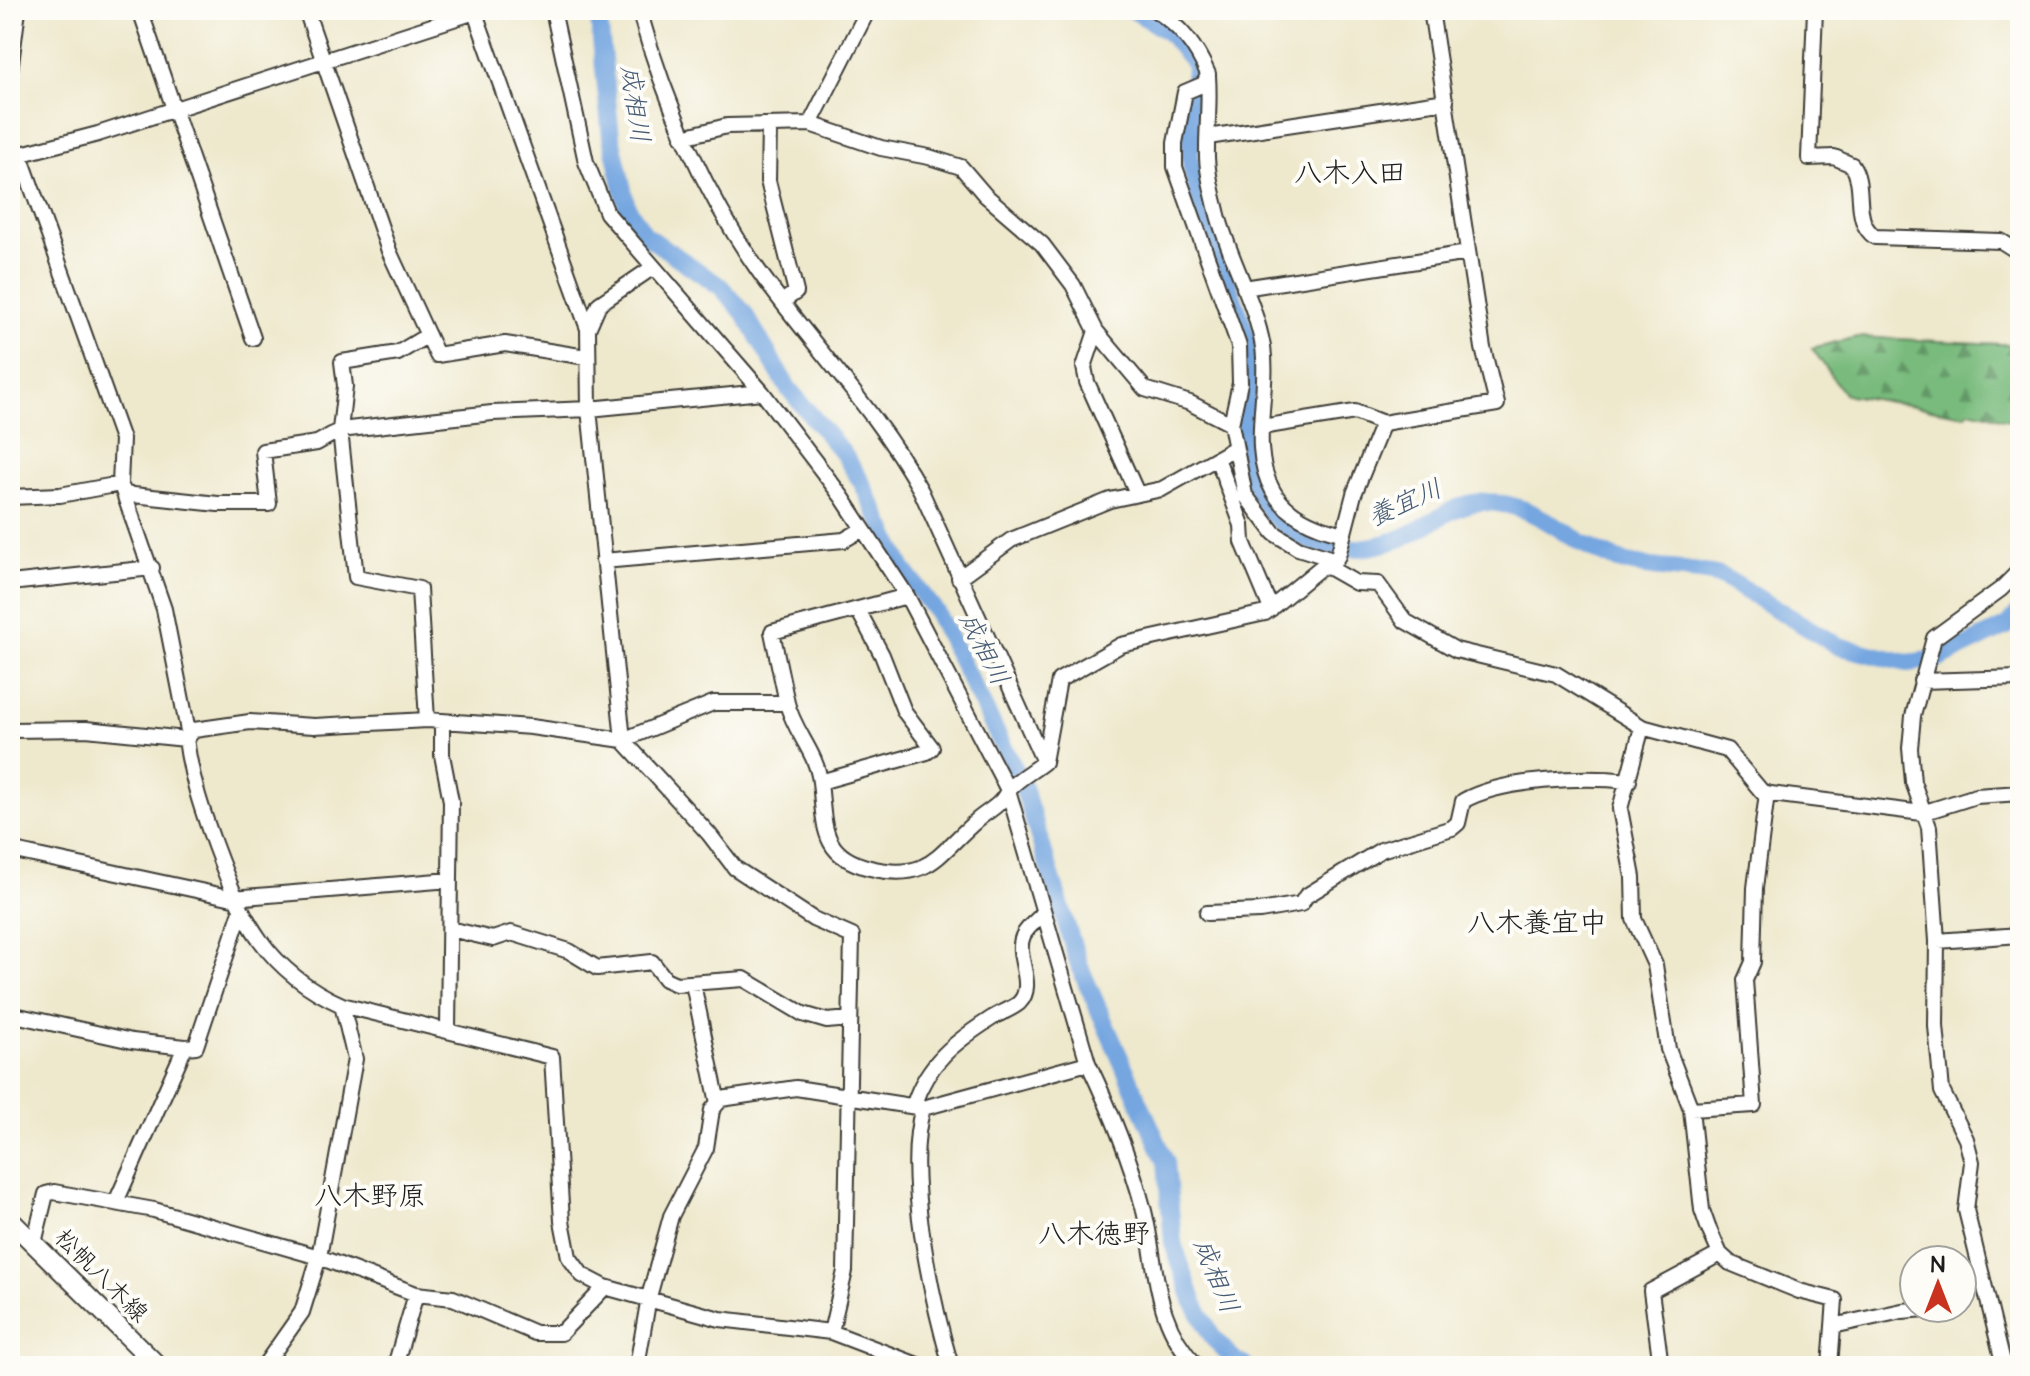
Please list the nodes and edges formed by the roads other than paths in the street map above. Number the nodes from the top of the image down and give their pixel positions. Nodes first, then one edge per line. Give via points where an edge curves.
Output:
1 (18, 10) edge
2 (140, 10) edge
3 (306, 10) edge
4 (553, 10) edge
5 (639, 10) edge
6 (868, 10) edge
7 (1155, 10) edge
8 (1431, 10) edge
9 (1815, 10) edge
10 (476, 11) edge
11 (324, 61) junction
12 (10, 71) edge
13 (1206, 79) junction
14 (1446, 101) junction
15 (174, 110) junction
16 (810, 124) junction
17 (769, 126) junction
18 (683, 137) junction
19 (1208, 137) junction
20 (15, 156) edge
21 (2019, 246) edge
22 (1468, 253) junction
23 (652, 268) junction
24 (1244, 288) junction
25 (782, 302) junction
26 (588, 329) junction
27 (1096, 331) junction
28 (428, 335) junction
29 (253, 338) dead end
30 (586, 357) junction
31 (762, 392) junction
32 (1263, 401) junction
33 (589, 409) junction
34 (1234, 416) junction
35 (1383, 423) junction
36 (1261, 427) junction
37 (340, 430) junction
38 (1233, 449) junction
39 (1217, 458) junction
40 (122, 489) junction
41 (1137, 493) junction
42 (10, 497) edge
43 (863, 529) junction
44 (1344, 534) junction
45 (603, 561) junction
46 (1334, 561) junction
47 (152, 568) junction
48 (2020, 570) edge
49 (959, 578) junction
50 (10, 583) edge
51 (907, 596) junction
52 (1271, 609) junction
53 (858, 610) junction
54 (1924, 674) junction
55 (2020, 678) edge
56 (787, 703) junction
57 (427, 720) junction
58 (442, 721) junction
59 (1642, 727) junction
60 (10, 730) edge
61 (188, 738) junction
62 (623, 740) junction
63 (1040, 765) junction
64 (1629, 781) junction
65 (820, 782) junction
66 (1011, 787) junction
67 (1767, 793) junction
68 (2020, 793) edge
69 (1922, 813) junction
70 (10, 850) edge
71 (450, 880) junction
72 (237, 905) junction
73 (1044, 913) junction
74 (1207, 913) dead end
75 (450, 929) junction
76 (2020, 935) edge
77 (1937, 941) junction
78 (693, 984) junction
79 (342, 1005) junction
80 (10, 1014) edge
81 (850, 1019) junction
82 (448, 1029) junction
83 (185, 1047) junction
84 (1088, 1063) junction
85 (849, 1095) junction
86 (718, 1103) junction
87 (918, 1106) junction
88 (1691, 1109) junction
89 (116, 1202) junction
90 (10, 1220) edge
91 (34, 1243) junction
92 (1720, 1254) junction
93 (319, 1257) junction
94 (1982, 1275) junction
95 (1978, 1279) edge
96 (605, 1287) junction
97 (416, 1294) junction
98 (649, 1297) junction
99 (1898, 1312) edge
100 (1833, 1326) junction
101 (831, 1332) junction
102 (158, 1366) edge
103 (264, 1366) edge
104 (395, 1366) edge
105 (637, 1366) edge
106 (920, 1366) edge
107 (951, 1366) edge
108 (1197, 1366) edge
109 (1661, 1366) edge
110 (1830, 1366) edge
111 (2004, 1366) edge

1 - 12 street
2 - 15 street
3 - 11 street
4 - 23 street via 586,162 607,213
5 - 18 street
6 - 16 street
7 - 13 street via 1197,49
8 - 14 street
9 - 21 street via 1809,158 1834,157 1852,165 1868,232 1875,237
10 - 11 street
10 - 26 street
11 - 15 street
11 - 28 street via 389,251
13 - 19 street
13 - 34 street via 1185,92 1175,167 1239,346
14 - 19 street
14 - 22 street
15 - 20 street
15 - 29 street
16 - 17 street
16 - 27 street via 961,167 1042,244 1073,285
17 - 18 street via 727,126
17 - 25 street via 768,181 796,292
18 - 25 street via 737,239
19 - 24 street via 1207,161 1218,215
20 - 40 street via 122,439
22 - 24 street
22 - 35 street via 1497,404
23 - 26 street via 599,304
23 - 31 street
24 - 32 street via 1263,351
25 - 49 street via 901,454
26 - 30 street
27 - 34 street via 1152,394
27 - 41 street via 1084,367 1087,382
28 - 30 street via 437,355 505,344
28 - 37 street via 398,353 342,362
30 - 33 street
31 - 33 street
31 - 43 street
32 - 34 street
32 - 36 street
33 - 37 street via 492,413
33 - 45 street
34 - 38 street
35 - 36 street via 1355,412
35 - 44 street
36 - 44 street via 1261,453 1275,495 1300,517
37 - 40 street via 317,443 263,451 269,504 218,504
37 - 57 street via 356,577 419,589
38 - 39 street
38 - 46 street via 1245,495 1266,524 1298,548
39 - 41 street via 1162,489
39 - 52 street
40 - 42 street
40 - 47 street
41 - 49 street via 1011,540
43 - 45 street via 844,540
43 - 51 street
44 - 46 street
45 - 62 street
46 - 52 street
46 - 59 street via 1356,583 1378,584 1405,621 1456,650 1556,674
47 - 50 street
47 - 61 street via 175,650
48 - 54 street via 1940,630
49 - 63 street
51 - 53 street
51 - 66 street
52 - 63 street via 1121,645 1059,680
53 - 56 street via 772,632
53 - 65 street via 904,711 932,748
54 - 55 street
54 - 69 street via 1910,748
56 - 62 street via 713,703
56 - 65 street via 818,766
57 - 58 street
57 - 61 street via 314,726 250,722 194,730
58 - 62 street
58 - 71 street via 451,801
59 - 64 street
59 - 67 street via 1727,750
60 - 61 street via 86,729
61 - 72 street via 192,783
62 - 81 street via 735,868 813,919 852,936
63 - 66 street
64 - 74 street via 1547,780 1491,789 1463,801 1452,828 1381,850 1301,904
64 - 88 street via 1620,809 1633,877 1634,919 1655,965 1668,1049
65 - 66 street via 831,845 862,866 894,874 930,864 946,853 973,823 1002,802
66 - 73 street
67 - 69 street
67 - 88 street via 1755,888 1753,962 1745,980 1754,1105
68 - 69 street via 1976,796
69 - 77 street via 1929,827
70 - 72 street
71 - 72 street
71 - 75 street
72 - 79 street via 275,959 315,993
72 - 83 street via 196,1046
73 - 84 street
73 - 87 street via 1021,943 1026,987 1020,1002 959,1039 938,1059 924,1078
75 - 78 street via 488,939 511,933 569,951 597,968 652,962 665,979
75 - 82 street
76 - 77 street
77 - 94 street via 1942,1091 1972,1162 1966,1210
78 - 81 street via 744,979 803,1014 827,1021
78 - 86 street
79 - 82 street
79 - 93 street via 355,1059
80 - 83 street
81 - 85 street
82 - 96 street via 552,1057 569,1257 582,1275
83 - 89 street
84 - 87 street
84 - 108 street via 1143,1207 1161,1310
85 - 86 street via 796,1088
85 - 87 street
85 - 101 street via 845,1271
86 - 98 street via 706,1148 671,1216
87 - 107 street via 916,1175 936,1316
88 - 92 street via 1702,1210
89 - 91 street via 46,1194
89 - 93 street
90 - 91 main road, 松帆八木線
91 - 102 main road, 松帆八木線
92 - 100 street via 1799,1291 1835,1300
92 - 109 street via 1651,1291
93 - 97 street
93 - 103 street via 302,1312
94 - 95 street
94 - 111 street
96 - 97 street via 561,1333 535,1333 453,1298
96 - 98 street
97 - 104 street
98 - 101 street via 720,1319
98 - 105 street
99 - 100 street
100 - 110 street
101 - 106 street

